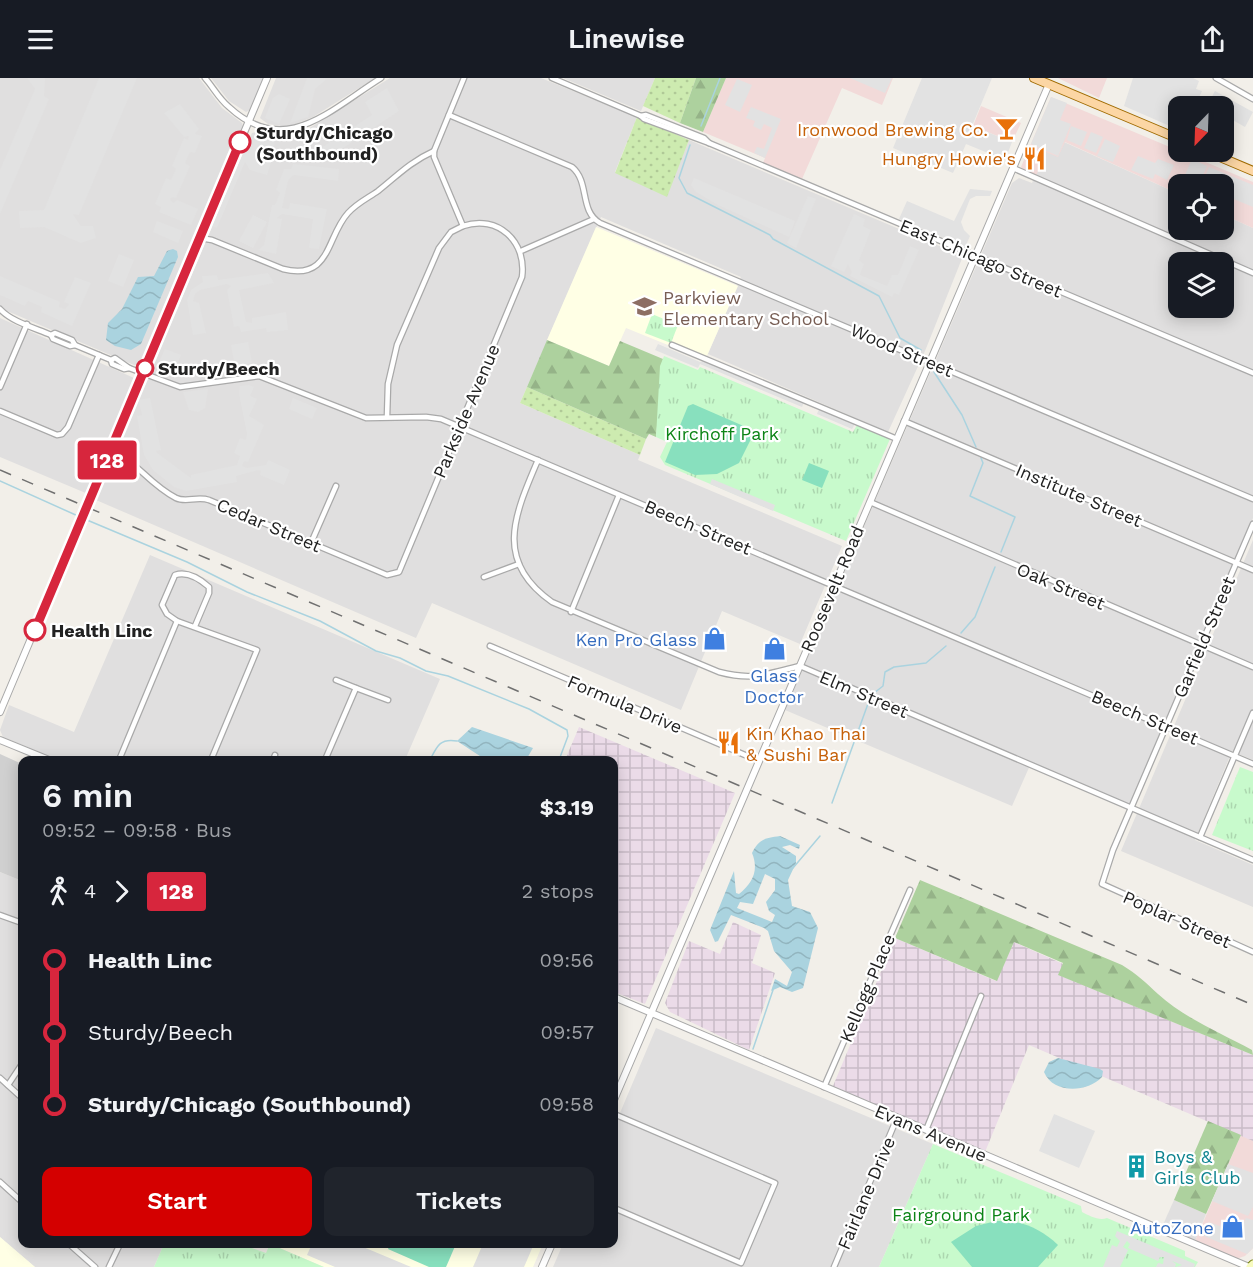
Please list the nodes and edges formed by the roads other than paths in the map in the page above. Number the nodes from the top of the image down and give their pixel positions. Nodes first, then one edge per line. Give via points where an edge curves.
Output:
1 (205, 78) edge
2 (267, 78) edge
3 (381, 78) edge
4 (464, 78) edge
5 (552, 78) edge
6 (1034, 78) edge
7 (1216, 78) edge
8 (1050, 81) edge
9 (1253, 99) edge
10 (449, 115) junction
11 (249, 122) junction
12 (1168, 134) edge
13 (434, 151) junction
14 (1232, 162) edge
15 (1012, 168) junction
16 (1253, 171) edge
17 (594, 219) junction
18 (463, 226) junction
19 (200, 238) junction
20 (521, 251) junction
21 (976, 255) junction
22 (1253, 273) edge
23 (0, 309) edge
24 (2, 315) edge
25 (27, 324) junction
26 (672, 345) dead end
27 (99, 355) junction
28 (930, 362) junction
29 (143, 374) junction
30 (1253, 374) edge
31 (0, 387) edge
32 (0, 411) edge
33 (387, 417) junction
34 (904, 421) junction
35 (459, 427) junction
36 (897, 439) junction
37 (111, 449) junction
38 (538, 460) junction
39 (336, 486) dead end
40 (619, 495) junction
41 (1253, 499) edge
42 (870, 502) junction
43 (1253, 524) edge
44 (311, 543) junction
45 (1236, 563) junction
46 (519, 564) junction
47 (402, 569) joint
48 (1253, 570) edge
49 (484, 577) dead end
50 (834, 584) junction
51 (571, 612) junction
52 (177, 621) junction
53 (195, 626) junction
54 (490, 646) dead end
55 (1201, 646) junction
56 (800, 666) junction
57 (1253, 667) edge
58 (336, 680) dead end
59 (356, 688) junction
60 (388, 700) dead end
61 (0, 712) edge
62 (1253, 712) edge
63 (1166, 727) junction
64 (0, 740) edge
65 (39, 756) edge
66 (121, 756) edge
67 (213, 756) edge
68 (327, 756) edge
69 (1235, 756) junction
70 (759, 760) junction
71 (1253, 764) edge
72 (1131, 808) junction
73 (1200, 837) junction
74 (1253, 860) edge
75 (1102, 884) joint
76 (909, 890) dead end
77 (0, 914) edge
78 (18, 921) edge
79 (1253, 952) edge
80 (981, 996) dead end
81 (618, 998) edge
82 (651, 1012) junction
83 (18, 1070) edge
84 (0, 1078) edge
85 (8, 1085) junction
86 (824, 1087) junction
87 (618, 1090) edge
88 (18, 1094) edge
89 (618, 1116) edge
90 (897, 1119) junction
91 (926, 1130) junction
92 (0, 1182) edge
93 (18, 1198) edge
94 (618, 1210) edge
95 (74, 1248) edge
96 (118, 1248) edge
97 (550, 1248) edge
98 (1251, 1266) edge
99 (95, 1267) edge
100 (109, 1267) edge
101 (542, 1267) edge
102 (834, 1267) edge

1 - 11 street via 226,105
2 - 11 street
3 - 11 street via 301,128 275,130
4 - 10 street
5 - 21 street, East Chicago Street
6 - 8 main road
7 - 9 street
8 - 12 main road
8 - 15 street, Roosevelt Road
10 - 13 street
10 - 17 street via 572,167 581,178 587,208
11 - 19 street
13 - 18 street
13 - 19 street via 410,163 348,212 328,252 308,269 283,269
14 - 16 main road
15 - 21 street, Roosevelt Road
15 - 22 street
17 - 20 street
17 - 28 street, Wood Street
18 - 20 street via 480,222 498,227
18 - 33 street via 451,232 439,248 397,345 388,384
19 - 29 street
20 - 35 street, Parkside Avenue via 520,284
21 - 28 street, Roosevelt Road
21 - 30 street, East Chicago Street
23 - 24 street, Beech Street
24 - 25 street, Beech Street
25 - 27 street, Beech Street via 51,335 56,333
25 - 31 street
26 - 36 street
27 - 29 street, Beech Street via 112,364
27 - 32 street via 63,434
28 - 34 street, Roosevelt Road
28 - 41 street, Wood Street
29 - 33 street, Beech Street via 185,388 266,377 361,416
29 - 37 street
33 - 35 street, Beech Street via 426,417
34 - 36 street, Roosevelt Road
34 - 45 street, Institute Street
35 - 38 street, Beech Street
35 - 47 street, Parkside Avenue
36 - 42 street, Roosevelt Road
37 - 44 street, Cedar Street via 127,456 142,475 177,499 209,500
37 - 61 street
38 - 40 street, Beech Street
38 - 46 street, Elm Street via 514,524
39 - 44 street
40 - 50 street, Beech Street
40 - 51 street
42 - 50 street, Roosevelt Road
42 - 55 street, Oak Street
43 - 45 street, Garfield Street
44 - 47 street, Cedar Street via 387,575
45 - 48 street, Institute Street
45 - 55 street, Garfield Street
46 - 49 street
46 - 51 street, Elm Street via 536,590
50 - 56 street, Roosevelt Road
50 - 63 street, Beech Street
51 - 56 street, Elm Street via 738,677 757,678
52 - 53 street
52 - 53 street via 162,605 175,575 181,573 209,587
52 - 66 street
53 - 67 street via 257,650
54 - 70 street, Formula Drive
55 - 57 street, Oak Street
55 - 63 street, Garfield Street
56 - 70 street, Roosevelt Road
56 - 72 street, Elm Street
58 - 59 street
59 - 60 street
59 - 68 street
62 - 69 street
63 - 69 street, Beech Street
63 - 72 street, Garfield Street
64 - 65 street
69 - 71 street, Beech Street
69 - 73 street
70 - 82 street, Roosevelt Road
72 - 73 street, Elm Street
72 - 75 street, Garfield Street
73 - 74 street, Elm Street
75 - 79 street, Poplar Street
76 - 86 street, Kellogg Place
77 - 78 street
80 - 91 street
81 - 82 street, Evans Avenue
82 - 86 street, Evans Avenue
82 - 87 street, Roosevelt Road
83 - 85 street
84 - 85 street
85 - 88 street
86 - 90 street, Evans Avenue
89 - 94 street via 775,1183 741,1263
90 - 91 street, Evans Avenue
90 - 102 street, Fairlane Drive
91 - 98 street, Evans Avenue
92 - 93 street
95 - 99 street
96 - 100 street
97 - 101 street

